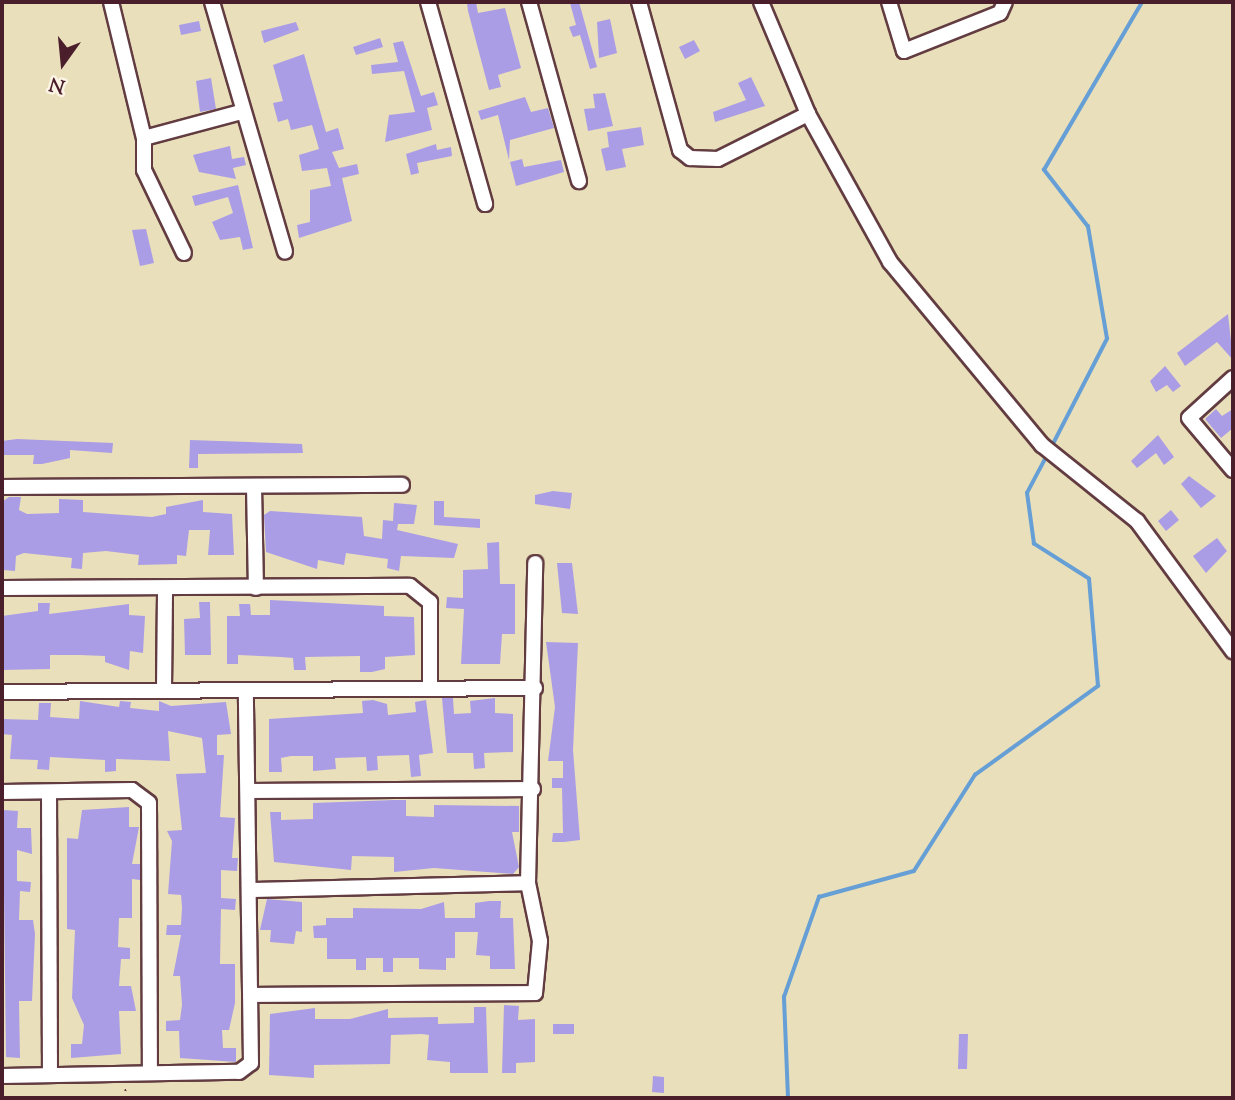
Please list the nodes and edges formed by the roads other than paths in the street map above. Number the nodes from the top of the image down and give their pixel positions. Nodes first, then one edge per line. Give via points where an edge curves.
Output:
1 (111, 2) edge
2 (212, 2) edge
3 (428, 2) edge
4 (529, 2) edge
5 (639, 2) edge
6 (761, 2) edge
7 (889, 2) edge
8 (1005, 2) edge
9 (241, 112) junction
10 (808, 114) junction
11 (144, 138) junction
12 (579, 181) dead end
13 (485, 204) dead end
14 (285, 252) dead end
15 (184, 253) dead end
16 (1233, 379) edge
17 (1233, 470) edge
18 (402, 485) dead end
19 (254, 486) junction
20 (2, 487) edge
21 (535, 563) dead end
22 (2, 588) edge
23 (256, 588) junction
24 (165, 590) junction
25 (1233, 651) edge
26 (430, 687) junction
27 (535, 688) junction
28 (164, 689) junction
29 (246, 690) junction
30 (2, 692) edge
31 (533, 789) junction
32 (248, 791) junction
33 (48, 792) junction
34 (2, 793) edge
35 (528, 883) junction
36 (250, 890) junction
37 (251, 995) junction
38 (150, 1073) junction
39 (50, 1074) junction
40 (2, 1076) edge

1 - 11 street
2 - 9 street
3 - 13 street
4 - 12 street
5 - 10 street via 680,150 690,158 718,159
6 - 10 street
7 - 8 street via 904,51 1000,13
9 - 11 street
9 - 14 street
10 - 25 street via 890,262 1042,445 1137,521
11 - 15 street via 144,170
16 - 17 street via 1189,418
18 - 19 street
19 - 20 street
19 - 23 street
21 - 27 street
22 - 24 street
23 - 24 street
23 - 26 street via 417,589 430,602
24 - 28 street
26 - 27 street
26 - 29 street
27 - 31 street
28 - 29 street
28 - 30 street
29 - 32 street
31 - 32 street
31 - 35 street
32 - 36 street
33 - 34 street
33 - 38 street via 132,790 149,803
33 - 39 street
35 - 36 street
35 - 37 street via 540,941 535,993
36 - 37 street
37 - 38 street via 253,1056 246,1069
38 - 39 street
39 - 40 street

